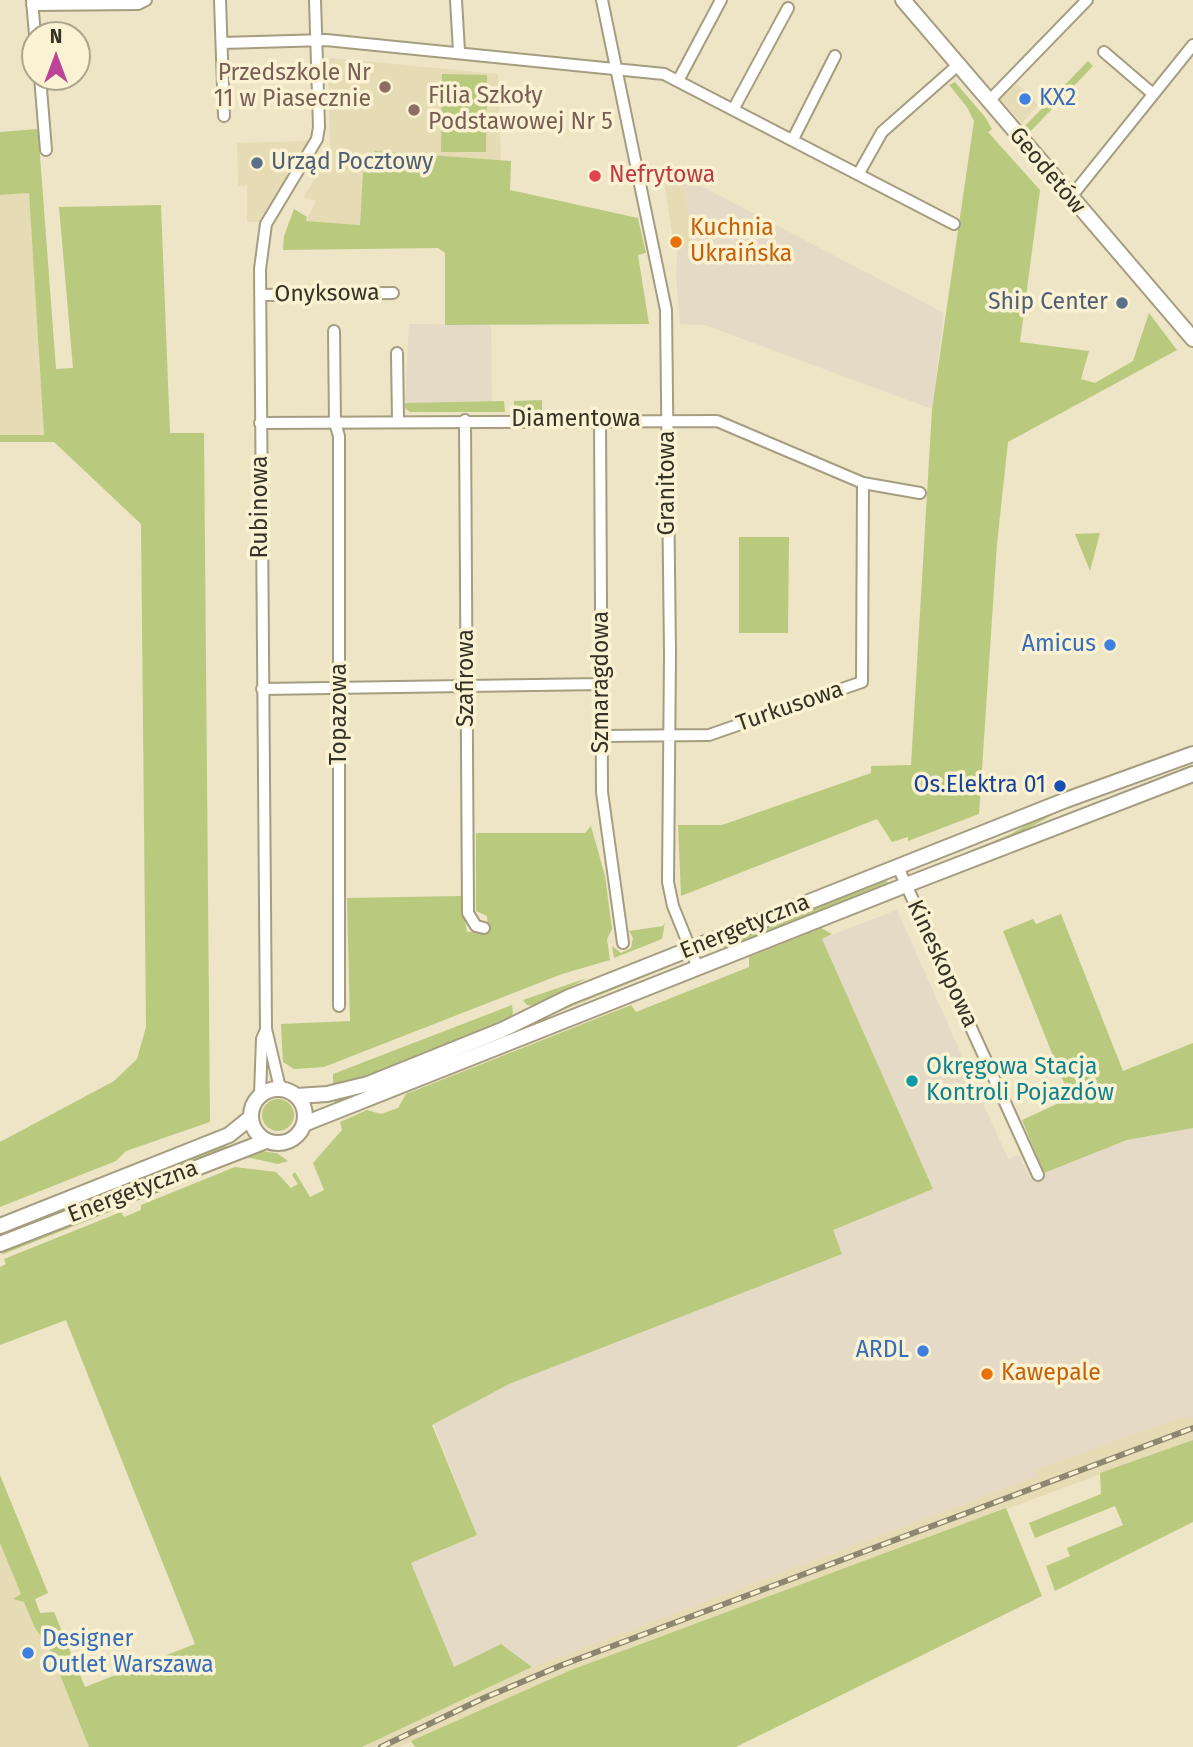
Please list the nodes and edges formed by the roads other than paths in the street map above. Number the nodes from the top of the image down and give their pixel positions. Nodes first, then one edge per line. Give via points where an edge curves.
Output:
1 (146, 0) edge
2 (220, 0) edge
3 (315, 0) edge
4 (456, 0) edge
5 (601, 0) edge
6 (721, 0) edge
7 (903, 0) edge
8 (1087, 0) edge
9 (32, 2) edge
10 (788, 8) dead end
11 (34, 21) edge
12 (316, 40) junction
13 (222, 43) junction
14 (1193, 45) edge
15 (459, 51) junction
16 (1104, 52) dead end
17 (835, 56) dead end
18 (958, 65) junction
19 (618, 68) junction
20 (679, 79) junction
21 (41, 91) edge
22 (1153, 94) junction
23 (989, 101) junction
24 (734, 108) junction
25 (224, 116) dead end
26 (793, 139) junction
27 (46, 150) dead end
28 (859, 173) junction
29 (1070, 198) junction
30 (954, 224) dead end
31 (393, 293) dead end
32 (260, 295) junction
33 (334, 331) dead end
34 (1193, 339) edge
35 (397, 353) dead end
36 (668, 419) junction
37 (600, 420) junction
38 (398, 421) junction
39 (465, 421) junction
40 (335, 422) junction
41 (260, 423) junction
42 (863, 483) junction
43 (920, 493) dead end
44 (602, 684) junction
45 (468, 685) junction
46 (340, 688) junction
47 (262, 689) junction
48 (669, 735) junction
49 (602, 736) junction
50 (1193, 754) edge
51 (1193, 774) edge
52 (898, 867) junction
53 (906, 884) junction
54 (484, 928) dead end
55 (623, 943) dead end
56 (690, 949) junction
57 (698, 968) junction
58 (339, 1006) dead end
59 (266, 1029) junction
60 (280, 1088) junction
61 (260, 1094) junction
62 (297, 1096) junction
63 (250, 1118) junction
64 (304, 1124) junction
65 (267, 1141) junction
66 (1038, 1175) dead end
67 (0, 1226) edge
68 (0, 1244) edge

1 - 9 street via 138,4
2 - 13 street
3 - 12 street, Rubinowa
4 - 15 street
5 - 19 street, Granitowa
6 - 20 street
7 - 18 street, Geodetów
8 - 23 street
9 - 11 street
10 - 24 street
12 - 13 street
12 - 15 street
12 - 32 street, Rubinowa via 317,139 265,228
13 - 25 street
14 - 22 street
15 - 19 street
16 - 22 street
17 - 26 street
18 - 23 street, Geodetów
18 - 28 street via 882,132
19 - 20 street
19 - 36 street, Granitowa via 666,310
20 - 24 street
21 - 27 street
22 - 29 street
23 - 29 street, Geodetów
24 - 26 street
26 - 28 street
28 - 30 street
29 - 34 street, Geodetów
31 - 32 street, Onyksowa
32 - 41 street, Rubinowa
33 - 40 street, Topazowa
35 - 38 street
36 - 37 street, Diamentowa
36 - 42 street, Diamentowa via 717,421 736,427
36 - 48 street, Granitowa
37 - 39 street, Diamentowa
37 - 44 street, Szmaragdowa
38 - 39 street, Diamentowa
38 - 40 street, Diamentowa
39 - 45 street, Szafirowa
40 - 41 street, Diamentowa
40 - 46 street, Topazowa via 339,436
41 - 47 street, Rubinowa
42 - 43 street, Diamentowa
42 - 48 street, Turkusowa via 862,682 709,734
44 - 45 street
44 - 49 street, Szmaragdowa
45 - 46 street
45 - 54 street, Szafirowa via 468,913 476,926
46 - 47 street
46 - 58 street, Topazowa
47 - 59 street, Rubinowa
48 - 49 street, Turkusowa
48 - 56 street, Granitowa via 669,893
49 - 55 street, Szmaragdowa via 602,792
50 - 52 street, Energetyczna
51 - 53 street, Energetyczna
52 - 53 street, Kineskopowa
52 - 56 street, Energetyczna
53 - 57 street, Energetyczna
53 - 66 street, Kineskopowa
56 - 57 street, Granitowa
56 - 62 street, Energetyczna via 368,1084
57 - 64 street, Energetyczna
59 - 60 street, Rubinowa
59 - 61 street, Rubinowa via 261,1039
60 - 61 street
60 - 62 street
61 - 63 street
62 - 64 street via 304,1109
63 - 65 street via 255,1132
63 - 67 street, Energetyczna via 229,1135
64 - 65 street, Energetyczna via 288,1141
65 - 68 street, Energetyczna

